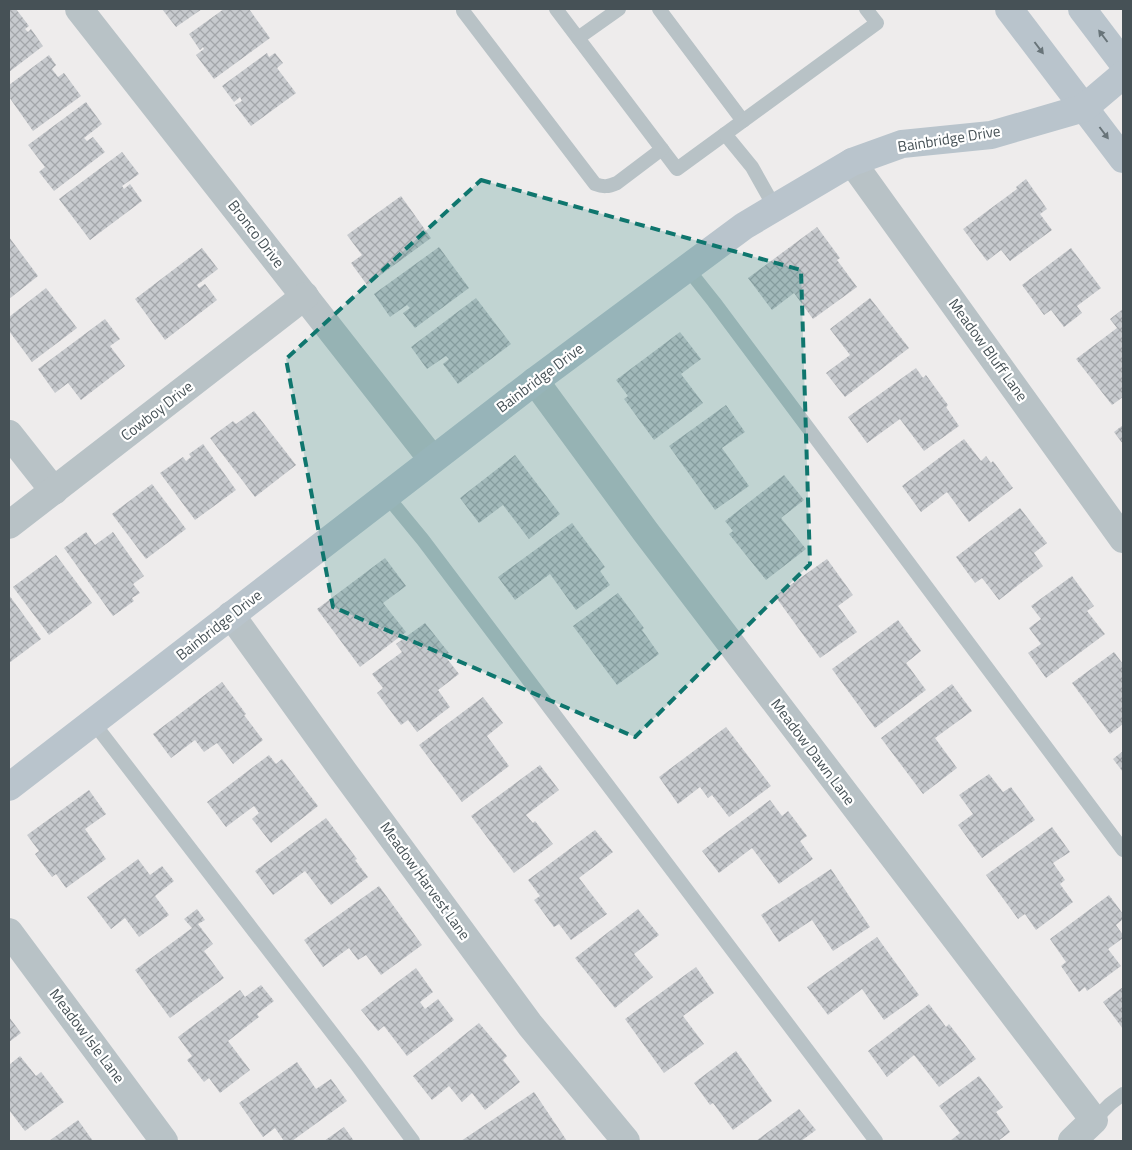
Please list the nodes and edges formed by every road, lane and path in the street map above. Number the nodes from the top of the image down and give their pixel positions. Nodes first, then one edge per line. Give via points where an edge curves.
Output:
1 (79, 9) edge
2 (556, 9) edge
3 (619, 9) edge
4 (659, 9) edge
5 (866, 9) edge
6 (1009, 9) edge
7 (1082, 9) edge
8 (463, 11) dead end
9 (578, 38) junction
10 (1123, 63) edge
11 (1123, 76) edge
12 (1084, 108) junction
13 (743, 121) junction
14 (725, 134) junction
15 (662, 149) junction
16 (1123, 159) edge
17 (852, 162) junction
18 (775, 208) junction
19 (687, 268) junction
20 (305, 296) junction
21 (535, 381) junction
22 (9, 434) edge
23 (432, 459) junction
24 (54, 491) junction
25 (386, 495) junction
26 (9, 526) edge
27 (1123, 539) edge
28 (231, 615) junction
29 (93, 722) junction
30 (9, 787) edge
31 (1123, 850) edge
32 (9, 932) edge
33 (1123, 1094) edge
34 (1094, 1120) junction
35 (164, 1141) edge
36 (413, 1141) edge
37 (626, 1141) edge
38 (876, 1141) edge
39 (1072, 1141) edge

1 - 20 street, Bronco Drive
2 - 9 lane
3 - 9 lane
4 - 13 lane
5 - 13 lane via 877,23
6 -> 12 street
10 -> 7 street
8 - 15 lane via 594,184 610,186
9 - 15 lane
11 - 12 street, Bainbridge Drive
12 -> 16 street
12 - 17 street, Bainbridge Drive via 991,135 902,144
13 - 14 lane
14 - 15 lane via 677,169
14 - 18 lane via 752,167
17 - 18 street, Bainbridge Drive
17 - 27 street, Meadow Bluff Lane
18 - 19 street, Bainbridge Drive via 744,226
19 - 21 street, Bainbridge Drive
19 - 31 lane
20 - 23 street, Bronco Drive
20 - 24 street, Cowboy Drive
21 - 23 street, Bainbridge Drive
21 - 34 street, Meadow Dawn Lane via 645,531
22 - 24 street
23 - 25 street, Bainbridge Drive
24 - 26 street, Cowboy Drive
25 - 28 street, Bainbridge Drive
25 - 38 lane
28 - 29 street, Bainbridge Drive
28 - 37 street, Meadow Harvest Lane via 530,1024
29 - 30 street, Bainbridge Drive
29 - 36 lane
32 - 35 street, Meadow Isle Lane
33 - 34 lane
34 - 39 street

